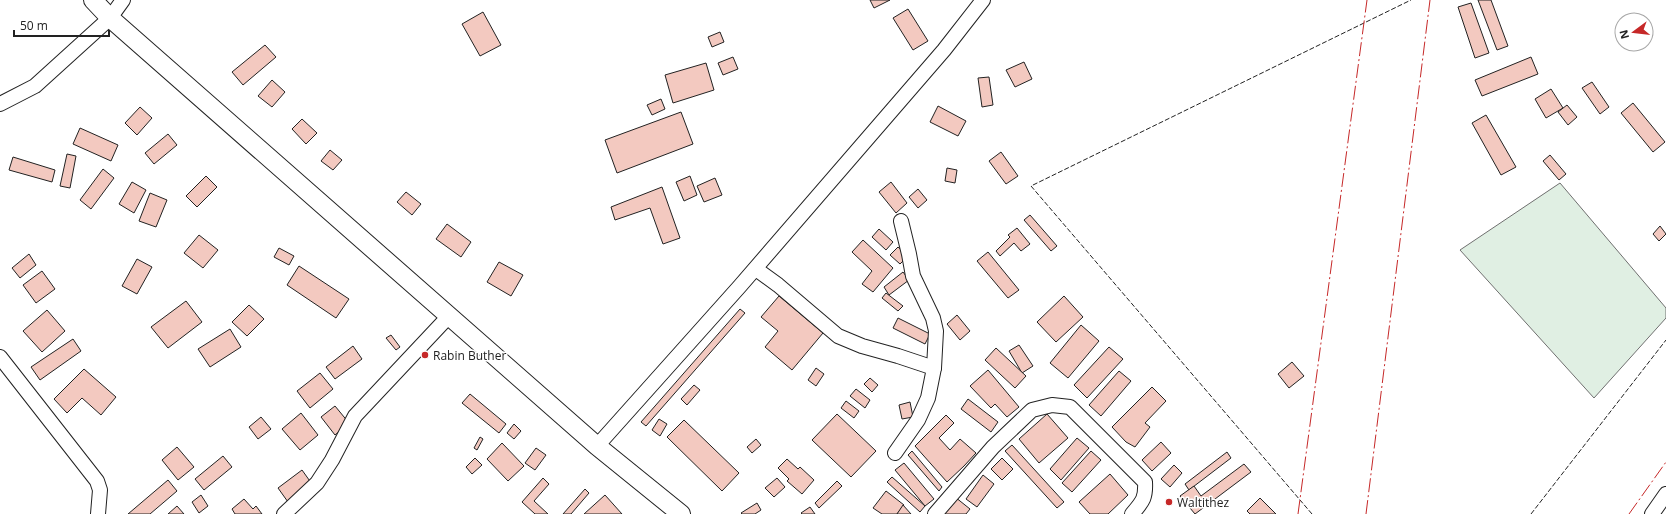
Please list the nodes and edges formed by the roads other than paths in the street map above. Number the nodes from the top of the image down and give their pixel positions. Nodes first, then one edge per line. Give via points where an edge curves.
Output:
1 (93, 0) edge
2 (123, 0) edge
3 (983, 0) edge
4 (110, 18) junction
5 (0, 104) edge
6 (901, 221) dead end
7 (756, 269) junction
8 (449, 316) junction
9 (0, 357) edge
10 (934, 368) junction
11 (597, 446) junction
12 (895, 454) dead end
13 (1666, 494) edge
14 (98, 514) edge
15 (284, 514) edge
16 (681, 514) edge
17 (935, 514) edge
18 (1132, 514) edge
19 (1652, 514) edge

1 - 4 main road
2 - 4 street
3 - 7 street via 944,50
4 - 5 street via 35,86
4 - 8 main road
6 - 10 street via 912,276 933,318 936,331
7 - 10 street via 838,336
7 - 11 street
8 - 11 main road
8 - 15 street via 355,416 317,483
9 - 14 street via 97,481 100,490
10 - 12 street via 928,398 918,420
11 - 16 main road
13 - 19 street
17 - 18 street via 993,447 1032,410 1052,405 1070,407 1145,482 1143,501

